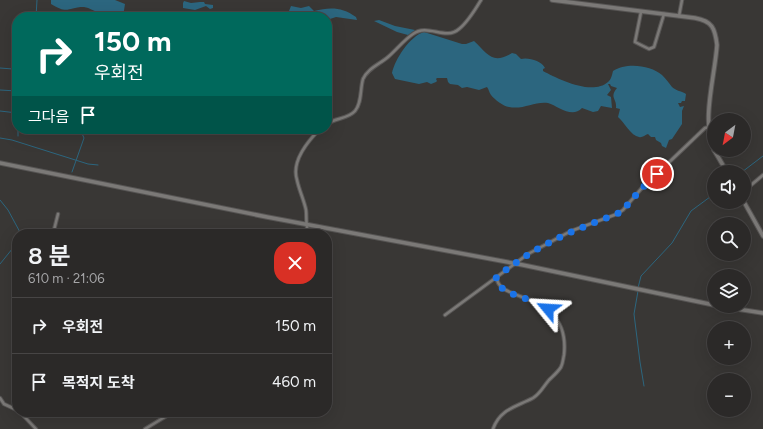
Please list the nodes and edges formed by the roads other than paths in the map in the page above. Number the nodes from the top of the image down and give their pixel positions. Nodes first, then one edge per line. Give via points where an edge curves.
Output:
1 (482, 0) edge
2 (552, 0) edge
3 (682, 0) edge
4 (641, 12) junction
5 (664, 14) junction
6 (679, 16) junction
7 (710, 113) edge
8 (332, 122) edge
9 (707, 128) edge
10 (315, 134) edge
11 (0, 163) edge
12 (763, 175) edge
13 (751, 185) edge
14 (748, 209) edge
15 (58, 214) dead end
16 (306, 224) junction
17 (54, 229) edge
18 (308, 229) edge
19 (763, 236) edge
20 (514, 263) junction
21 (496, 278) junction
22 (707, 304) edge
23 (751, 311) edge
24 (763, 313) edge
25 (445, 315) dead end
26 (0, 398) edge
27 (12, 408) edge
28 (25, 417) edge
29 (165, 417) edge
30 (36, 429) edge
31 (145, 429) edge
32 (493, 429) edge

1 - 8 street via 456,32 448,34 420,30 406,39 366,74 359,102 353,113
2 - 4 main road
3 - 6 street
4 - 5 main road
4 - 5 street via 635,42 649,49 654,47
5 - 6 main road
6 - 7 main road via 704,20 710,23 715,33 716,52
9 - 20 street via 641,189 623,210 571,231
10 - 16 street via 306,144 296,167 296,176 306,210
11 - 16 main road
12 - 13 street
14 - 19 main road
15 - 17 street
16 - 18 street
16 - 20 main road
20 - 21 street
20 - 22 main road
21 - 25 street
21 - 32 street via 499,285 511,293 548,309 557,321 565,340 560,370 534,398 502,414
23 - 24 main road
26 - 27 street via 4,404
28 - 30 street
29 - 31 street

